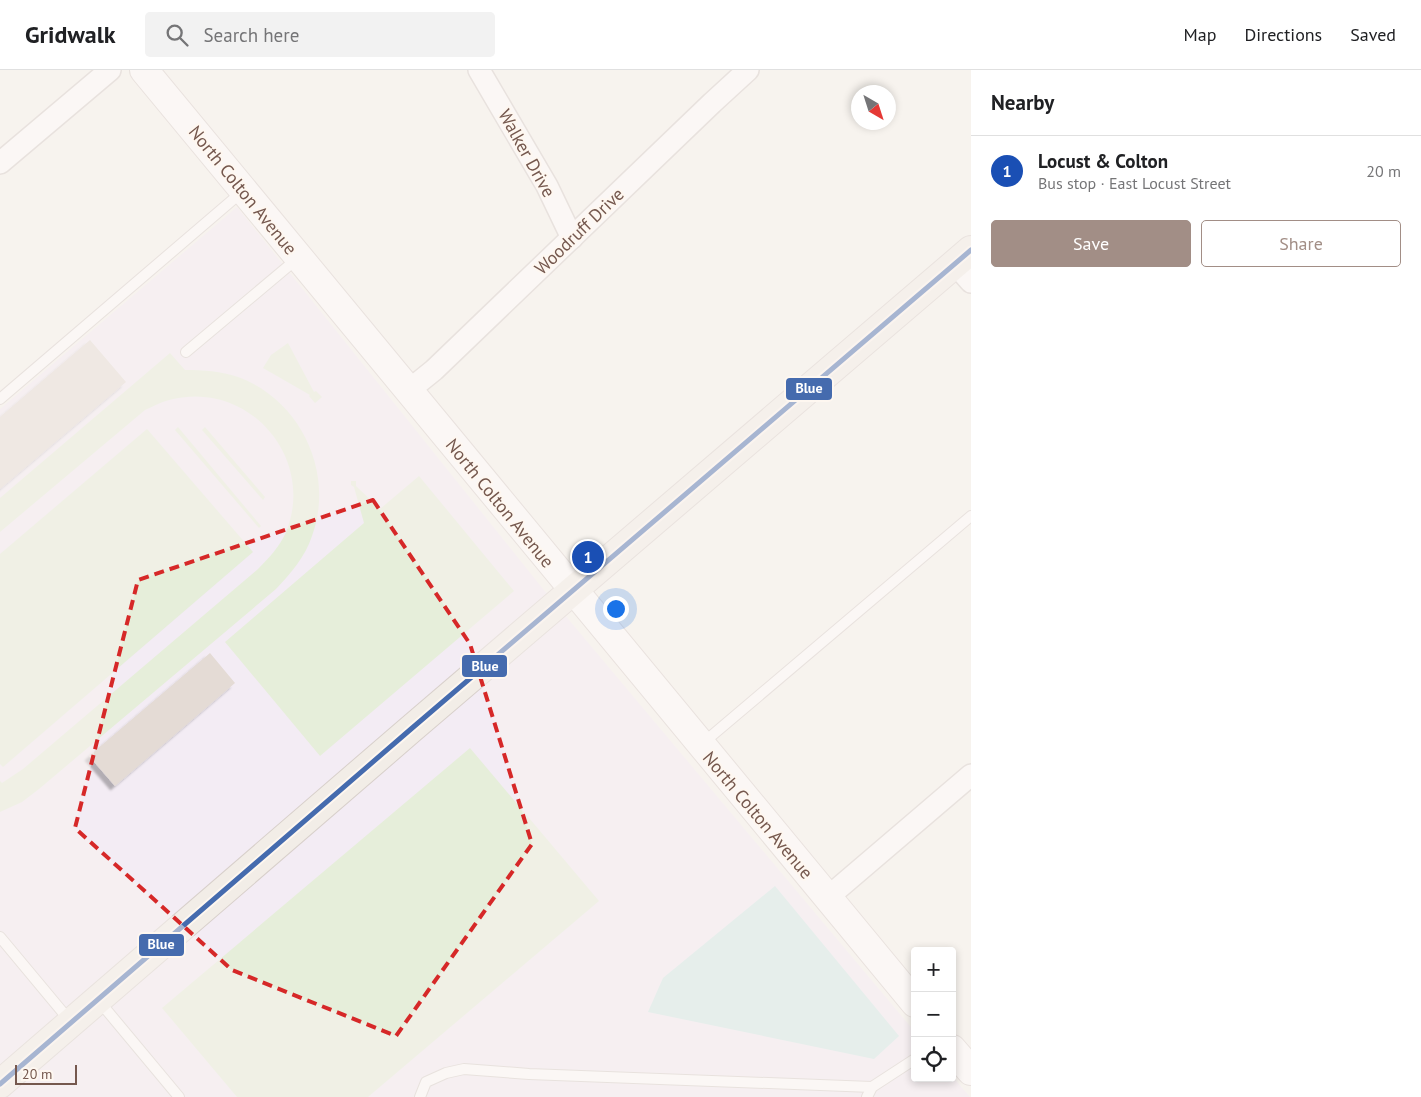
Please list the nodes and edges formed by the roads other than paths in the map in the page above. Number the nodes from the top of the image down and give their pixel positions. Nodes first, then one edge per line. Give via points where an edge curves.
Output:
1 (110, 70) edge
2 (144, 70) edge
3 (479, 70) edge
4 (748, 70) edge
5 (0, 163) edge
6 (244, 191) junction
7 (572, 238) junction
8 (298, 258) junction
9 (966, 265) edge
10 (186, 352) dead end
11 (408, 391) junction
12 (0, 399) edge
13 (971, 516) edge
14 (573, 591) junction
15 (701, 746) junction
16 (971, 775) edge
17 (827, 898) junction
18 (0, 937) edge
19 (911, 999) edge
20 (98, 1000) junction
21 (71, 1023) junction
22 (911, 1062) edge
23 (0, 1084) edge
24 (872, 1086) junction
25 (179, 1097) edge
26 (420, 1097) edge
27 (867, 1097) edge

1 - 5 street
2 - 6 street, North Colton Avenue
3 - 7 street, Walker Drive via 547,186
4 - 7 street, Woodruff Drive
6 - 8 street, North Colton Avenue
6 - 12 lane
7 - 11 street, Woodruff Drive
8 - 10 lane
8 - 11 street, North Colton Avenue
9 - 14 main road
11 - 14 street, North Colton Avenue
13 - 15 lane
14 - 15 street, North Colton Avenue
14 - 20 main road
15 - 17 street, North Colton Avenue
16 - 17 street
17 - 19 street, North Colton Avenue
18 - 21 lane
20 - 21 main road
20 - 25 lane
21 - 23 main road
22 - 24 lane
24 - 26 lane via 464,1069 426,1082
24 - 27 lane

